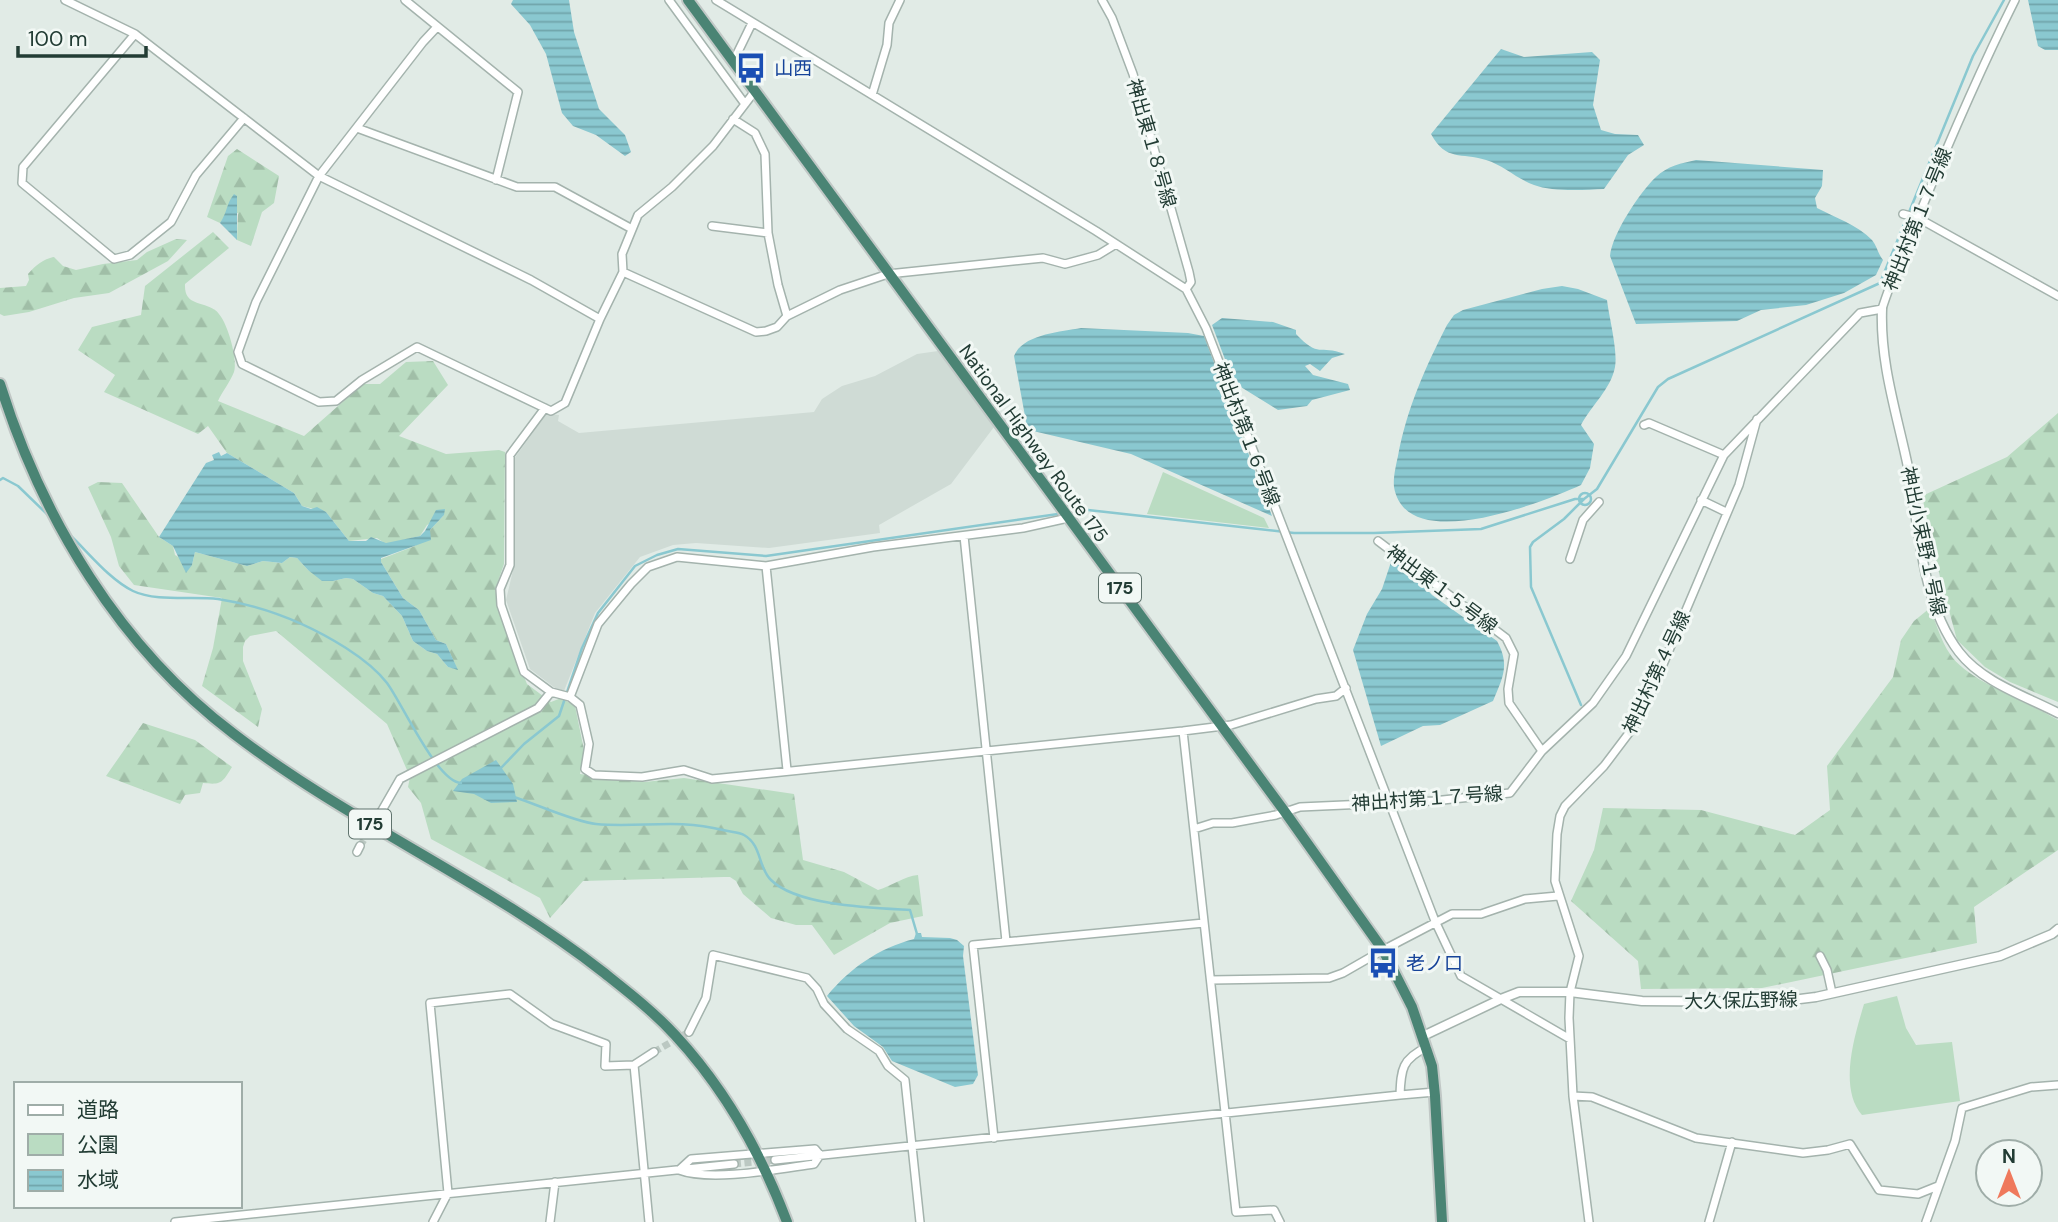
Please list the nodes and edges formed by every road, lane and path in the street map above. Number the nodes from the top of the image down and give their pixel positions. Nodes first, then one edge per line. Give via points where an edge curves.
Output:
1 (65, 0) edge
2 (405, 0) edge
3 (669, 0) edge
4 (688, 0) edge
5 (716, 0) edge
6 (900, 0) edge
7 (1102, 0) edge
8 (2015, 0) edge
9 (752, 23) junction
10 (437, 27) junction
11 (135, 34) junction
12 (733, 62) junction
13 (755, 91) junction
14 (872, 95) junction
15 (745, 104) junction
16 (244, 118) junction
17 (733, 119) junction
18 (357, 128) junction
19 (319, 176) junction
20 (496, 180) junction
21 (1903, 214) dead end
22 (1918, 218) junction
23 (712, 226) dead end
24 (632, 229) junction
25 (768, 233) junction
26 (1116, 244) junction
27 (623, 272) junction
28 (888, 274) junction
29 (1186, 289) junction
30 (2058, 296) edge
31 (1882, 309) junction
32 (787, 316) junction
33 (600, 319) junction
34 (0, 384) edge
35 (545, 408) junction
36 (1757, 418) junction
37 (1644, 425) dead end
38 (1724, 455) junction
39 (1701, 500) junction
40 (1599, 502) dead end
41 (1726, 512) junction
42 (1068, 518) junction
43 (964, 536) junction
44 (1378, 541) dead end
45 (1570, 559) dead end
46 (766, 566) junction
47 (1346, 688) junction
48 (551, 692) junction
49 (570, 697) junction
50 (2058, 713) edge
51 (1219, 726) junction
52 (1183, 731) junction
53 (986, 750) junction
54 (1542, 751) junction
55 (787, 770) junction
56 (1390, 802) junction
57 (1285, 812) junction
58 (377, 819) tunnel mouth
59 (1194, 829) junction
60 (1558, 896) junction
61 (1435, 921) junction
62 (1204, 923) junction
63 (2058, 929) edge
64 (1006, 941) junction
65 (1382, 950) junction
66 (1820, 956) dead end
67 (1211, 980) junction
68 (1570, 992) junction
69 (1832, 993) junction
70 (1501, 999) junction
71 (689, 1032) tunnel mouth
72 (1570, 1039) junction
73 (1425, 1041) junction
74 (654, 1052) tunnel mouth
75 (634, 1065) junction
76 (2058, 1086) edge
77 (1435, 1092) junction
78 (1400, 1095) junction
79 (1573, 1096) junction
80 (1225, 1113) junction
81 (994, 1138) junction
82 (1732, 1142) junction
83 (912, 1146) junction
84 (758, 1153) junction
85 (820, 1155) junction
86 (775, 1160) tunnel mouth
87 (734, 1164) tunnel mouth
88 (679, 1170) junction
89 (766, 1171) junction
90 (644, 1174) junction
91 (555, 1182) junction
92 (1938, 1186) junction
93 (448, 1193) junction
94 (193, 1221) edge
95 (175, 1222) edge
96 (433, 1222) edge
97 (550, 1222) edge
98 (649, 1222) edge
99 (787, 1222) edge
100 (920, 1222) edge
101 (1280, 1222) edge
102 (1442, 1222) edge
103 (1589, 1222) edge
104 (1709, 1222) edge
105 (1926, 1222) edge

1 - 11 street
2 - 10 street
3 - 15 street
4 - 12 highway, National Highway Route 175 / 175
5 - 9 street
6 - 14 street via 889,23
7 - 29 street, 神出東１８号線 via 1146,118 1189,272 1191,282
8 - 22 street, 神出村第１７号線
9 - 12 street
9 - 14 street
10 - 18 street
10 - 20 street via 518,92
11 - 16 street
11 - 16 street via 23,167 22,183 114,259 130,255 171,222 196,175
12 - 13 highway, National Highway Route 175 / 175
13 - 15 street
13 - 28 highway, National Highway Route 175 / 175
14 - 26 street
15 - 17 street
16 - 19 street
17 - 24 street via 713,146 638,215
17 - 25 street via 755,133 765,154
18 - 19 street
18 - 20 street
19 - 33 street via 531,279
19 - 35 street via 256,302 238,352 242,364 319,402 336,401 417,347
20 - 24 street via 517,187 555,187
21 - 22 street
22 - 30 street
22 - 31 street, 神出村第１７号線
23 - 25 street
24 - 27 street via 622,254
25 - 32 street
26 - 28 street via 1098,255 1065,264 1043,258
26 - 29 street
27 - 32 street via 756,332 777,327
27 - 33 street
28 - 32 street via 840,290
28 - 42 highway, National Highway Route 175 / 175
29 - 47 street, 神出村第１６号線 via 1206,328
31 - 36 street, 神出村第１７号線 via 1860,313
31 - 50 street, 神出小束野１号線 via 1884,360 1937,614 1946,634 1972,666
33 - 35 street via 565,403 551,411
34 - 84 highway, 175 via 22,446 72,549 134,638 175,682 233,733 288,772 524,916 633,996 674,1033 703,1068
35 - 48 street via 510,455 510,565 500,589 501,606 524,672
36 - 38 street, 神出村第１７号線
36 - 41 street, 神出村第４号線 via 1739,485
37 - 38 street via 1650,423
38 - 39 street, 神出村第１７号線
39 - 41 street
39 - 54 street, 神出村第１７号線 via 1626,656 1593,703
40 - 45 street via 1583,520
41 - 60 street, 神出村第４号線 via 1632,729 1560,817
42 - 43 street
42 - 51 highway, National Highway Route 175 / 175
43 - 46 street
43 - 53 street
44 - 54 street, 神出東１５号線 via 1506,638 1514,654 1509,703
46 - 49 street via 677,557 648,566 598,624
46 - 55 street
47 - 51 street via 1336,696
47 - 56 street, 神出村第１６号線
48 - 49 street
48 - 58 street via 538,708 400,779
49 - 55 street via 580,705 589,744 585,769 594,775 642,778 684,770 712,779
51 - 52 street
51 - 57 highway, National Highway Route 175 / 175
52 - 53 street
52 - 59 street
53 - 55 street
53 - 64 street
54 - 56 street, 神出村第１７号線 via 1510,793
56 - 57 street, 神出村第１７号線 via 1300,807
56 - 61 street, 神出村第１６号線
57 - 59 street, 神出村第１７号線
57 - 65 highway, National Highway Route 175 / 175
59 - 62 street
60 - 61 street via 1524,899 1481,914 1452,914
60 - 68 street, 神出村第４号線 via 1579,956
61 - 65 street
61 - 70 street, 神出村第１６号線 via 1461,976
62 - 64 street
62 - 67 street
63 - 69 street, 大久保広野線 via 2000,956
64 - 81 street via 973,944
65 - 67 street via 1329,978
65 - 73 highway, National Highway Route 175 / 175
66 - 69 street
67 - 80 street
68 - 69 street, 大久保広野線 via 1714,1003 1776,1002
68 - 70 street, 大久保広野線 via 1520,992
68 - 72 street, 神出村第４号線
70 - 72 street, 神出村第１６号線
70 - 73 street, 大久保広野線
71 - 83 street via 706,998 713,955 807,978 847,1029 879,1051 905,1080
72 - 79 street, 神出村第４号線
73 - 77 highway, National Highway Route 175 / 175
73 - 78 street via 1401,1071
74 - 75 street
75 - 90 street
75 - 93 street via 605,1066 606,1044 552,1024 510,994 430,1003
76 - 92 street via 2031,1087 1962,1108
77 - 78 street
77 - 102 highway, National Highway Route 175 / 175
78 - 80 street
79 - 82 street via 1592,1097 1696,1138
79 - 103 street, 神出村第４号線
80 - 81 street
80 - 101 street via 1236,1212 1274,1210
81 - 83 street
82 - 92 street via 1803,1153 1850,1144 1879,1190 1918,1194
82 - 104 street
83 - 85 street
83 - 100 street
84 - 85 street via 816,1149
84 - 88 street via 691,1159
84 - 89 highway, 175
85 - 86 street
85 - 89 street via 814,1164
87 - 88 street
88 - 89 street via 693,1175
88 - 90 street
89 - 99 highway, 175
90 - 91 street
90 - 98 street
91 - 93 street
91 - 97 street
92 - 105 street
93 - 94 street
93 - 96 street
94 - 95 street

